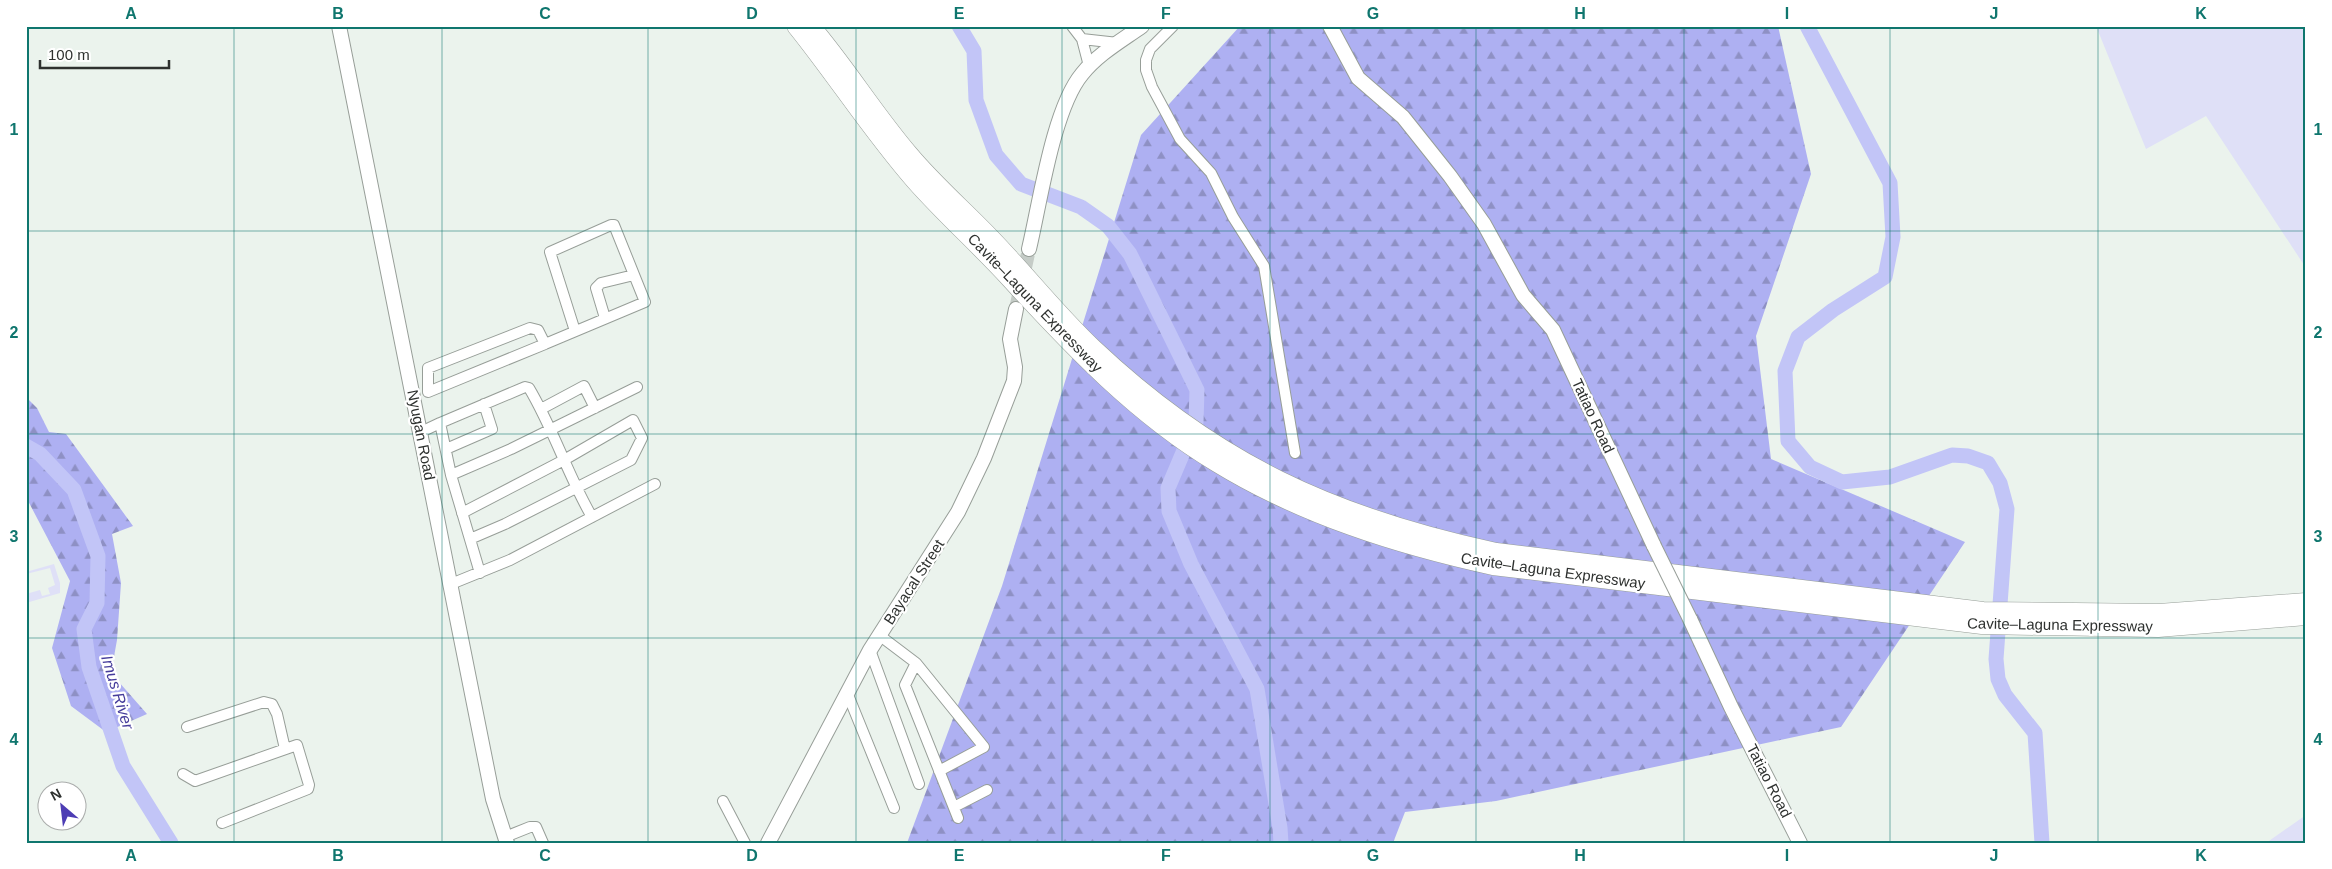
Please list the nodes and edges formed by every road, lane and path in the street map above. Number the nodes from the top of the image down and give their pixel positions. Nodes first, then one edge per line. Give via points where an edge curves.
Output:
1 (339, 26) edge
2 (796, 26) edge
3 (811, 26) edge
4 (1072, 26) edge
5 (1142, 26) edge
6 (1173, 26) edge
7 (1330, 26) edge
8 (1082, 39) junction
9 (1118, 44) junction
10 (1089, 66) junction
11 (1029, 249) tunnel mouth
12 (634, 275) junction
13 (1016, 309) tunnel mouth
14 (605, 318) junction
15 (574, 331) junction
16 (545, 344) junction
17 (637, 387) dead end
18 (428, 392) junction
19 (414, 398) junction
20 (1140, 399) junction
21 (484, 404) junction
22 (595, 408) junction
23 (541, 409) junction
24 (440, 423) junction
25 (552, 429) junction
26 (421, 432) junction
27 (446, 450) junction
28 (1295, 453) dead end
29 (564, 460) junction
30 (451, 475) junction
31 (655, 484) dead end
32 (576, 489) junction
33 (462, 513) junction
34 (592, 518) junction
35 (470, 539) junction
36 (480, 573) junction
37 (451, 584) junction
38 (2306, 602) edge
39 (2306, 616) edge
40 (2027, 620) junction
41 (879, 635) junction
42 (870, 650) junction
43 (916, 663) junction
44 (848, 695) junction
45 (187, 727) dead end
46 (285, 749) junction
47 (939, 771) junction
48 (184, 774) dead end
49 (919, 784) dead end
50 (987, 790) dead end
51 (723, 801) dead end
52 (954, 807) junction
53 (894, 808) dead end
54 (958, 818) dead end
55 (222, 823) dead end
56 (506, 840) edge
57 (543, 843) edge
58 (745, 843) edge
59 (768, 843) edge
60 (1800, 843) edge

1 - 19 main road, Nyugan Road
2 - 20 highway, Cavite–Laguna Expressway via 917,183 1059,332
3 - 20 highway, Cavite–Laguna Expressway via 909,154
4 - 8 street
5 - 9 main road
6 - 28 street via 1150,49 1146,70 1152,88 1180,139 1211,173 1233,217 1264,266
7 - 60 main road, Tatiao Road, bridge via 1358,78 1403,117 1450,176 1484,224 1524,295 1553,330 1654,546
8 - 9 street
8 - 10 street
9 - 10 main road
10 - 11 main road via 1067,98
12 - 14 street via 645,302
12 - 14 street via 601,283 596,288
12 - 15 street via 611,224 550,252
13 - 41 main road, Bayacal Street via 1010,339 1016,367 1014,380 984,458 958,512
14 - 15 street
15 - 16 street
16 - 18 street
16 - 18 street via 538,330 530,328 428,368
17 - 22 street
18 - 19 street
19 - 26 main road, Nyugan Road
20 - 40 highway, Cavite–Laguna Expressway via 1198,434 1241,469 1384,524 1436,539 1496,552 1982,618
21 - 23 street via 525,387 529,388
21 - 24 street
21 - 27 street via 492,429
22 - 23 street via 584,386
22 - 25 street
23 - 25 street
24 - 26 street
24 - 27 street
25 - 29 street
25 - 30 street
26 - 37 main road, Nyugan Road
27 - 30 street
29 - 32 street
29 - 32 street via 633,420 642,438 631,460
29 - 33 street
30 - 33 street
31 - 34 street
32 - 34 street
32 - 35 street
33 - 35 street
34 - 36 street
35 - 36 street
36 - 37 street
37 - 56 main road, Nyugan Road via 493,799
38 - 40 highway, Cavite–Laguna Expressway
39 - 40 highway, Cavite–Laguna Expressway via 2158,628
41 - 42 main road, Bayacal Street
41 - 43 street
42 - 44 main road, Bayacal Street
42 - 49 street
43 - 47 street via 905,685
43 - 47 street via 984,747
44 - 53 street
44 - 59 main road, Bayacal Street
45 - 46 street via 264,702 272,704 277,714
46 - 48 street via 195,781
46 - 55 street via 297,745 308,788
47 - 52 street
50 - 52 street
51 - 58 street
52 - 54 street
56 - 57 street via 536,827

